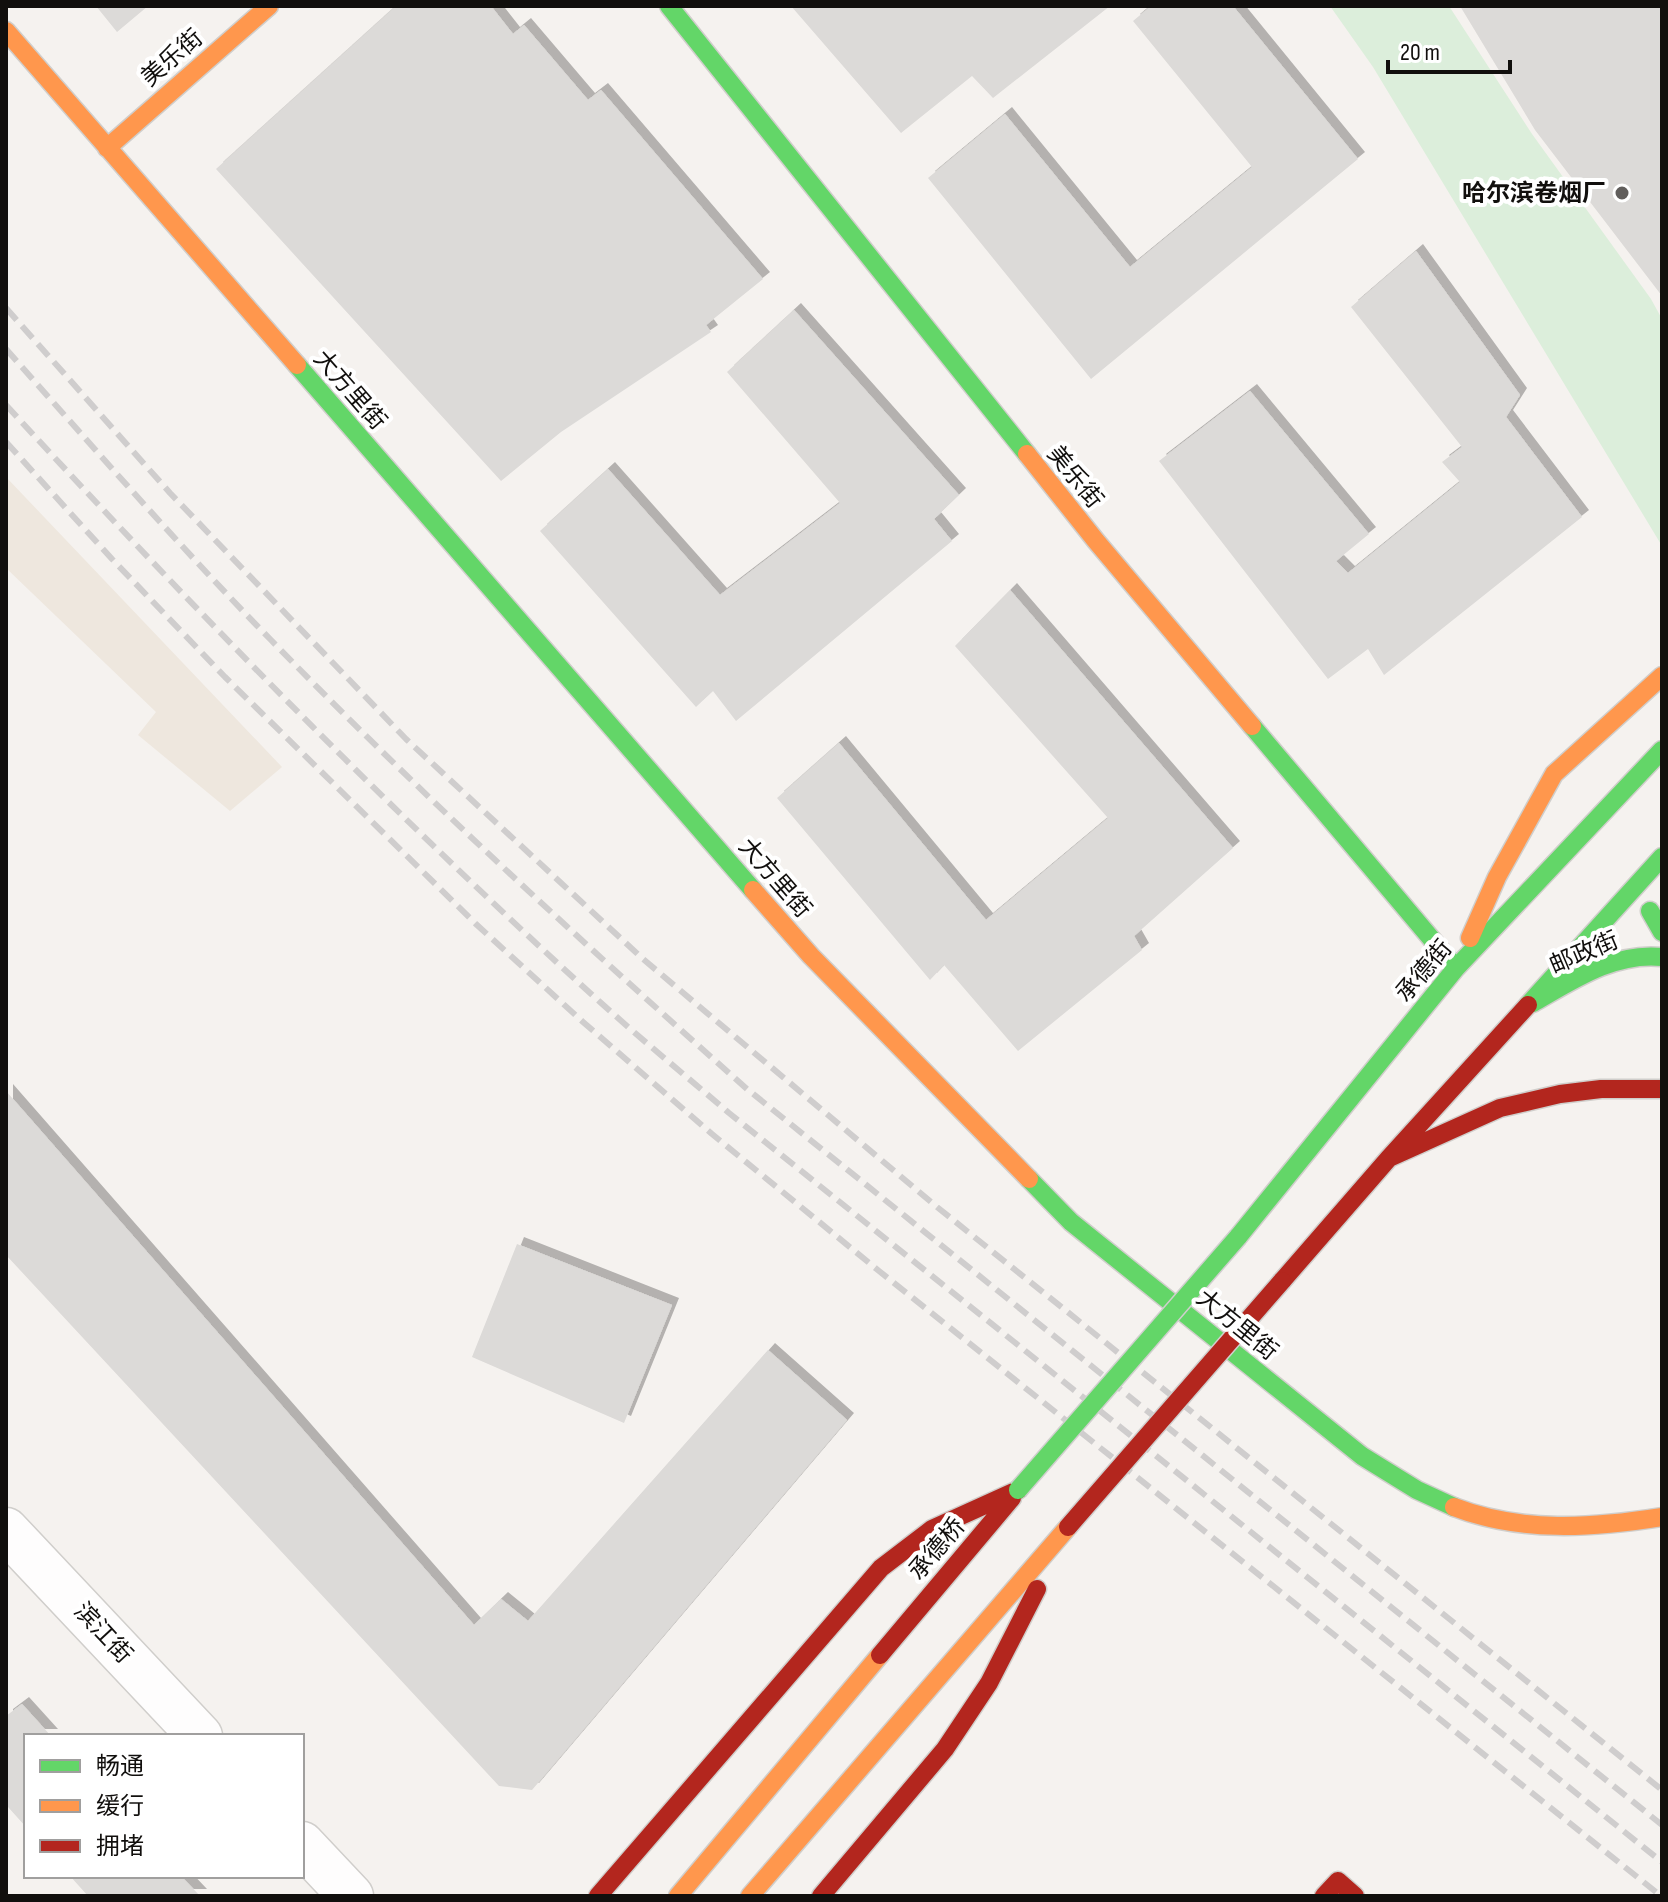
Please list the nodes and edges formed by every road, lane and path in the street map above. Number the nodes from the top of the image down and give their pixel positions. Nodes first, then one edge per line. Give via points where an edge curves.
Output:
1 (269, 6) edge
2 (669, 6) edge
3 (6, 31) edge
4 (107, 148) junction
5 (1662, 676) edge
6 (1662, 750) edge
7 (1662, 857) edge
8 (1643, 915) edge
9 (1662, 932) edge
10 (1662, 957) edge
11 (1572, 958) junction
12 (1456, 968) junction
13 (859, 980) dead end
14 (1527, 1006) junction
15 (1662, 1089) edge
16 (1028, 1153) dead end
17 (1389, 1158) junction
18 (1238, 1237) joint
19 (1174, 1277) dead end
20 (1199, 1297) dead end
21 (1224, 1318) dead end
22 (1249, 1338) dead end
23 (1400, 1458) dead end
24 (1443, 1483) dead end
25 (1018, 1490) junction
26 (1662, 1517) edge
27 (1068, 1527) junction
28 (6, 1530) edge
29 (198, 1734) edge
30 (304, 1846) edge
31 (853, 1858) junction
32 (853, 1883) dead end
33 (351, 1896) edge
34 (598, 1896) edge
35 (678, 1896) edge
36 (750, 1896) edge
37 (821, 1896) edge
38 (1324, 1896) edge
39 (1355, 1896) edge

1 - 4 main road, 美乐街
2 - 12 main road, 美乐街 via 1096,541
3 - 4 main road, 大方里街
4 - 26 main road, 大方里街 via 811,956 1071,1222 1362,1456 1437,1501 1473,1514 1545,1527
5 - 12 main road via 1554,774 1497,877
6 - 12 main road, 承德街
7 - 11 main road
8 - 9 main road
8 - 11 main road
10 - 14 main road, 邮政街 via 1631,957 1606,965
11 - 14 main road
12 - 18 main road, 承德街
13 - 16 main road via 911,1040
14 - 17 main road
15 - 17 main road via 1601,1089 1500,1108
17 - 27 main road, bridge
18 - 25 main road, 承德桥, bridge
19 - 20 main road, 大方里街
21 - 22 main road, 大方里街
23 - 24 main road
25 - 34 main road via 932,1529 881,1568
25 - 35 main road, 承德桥
27 - 31 main road via 989,1683 945,1749
27 - 36 main road
28 - 29 street, 滨江街
30 - 33 street
31 - 32 main road
31 - 37 main road
38 - 39 main road via 1338,1881

